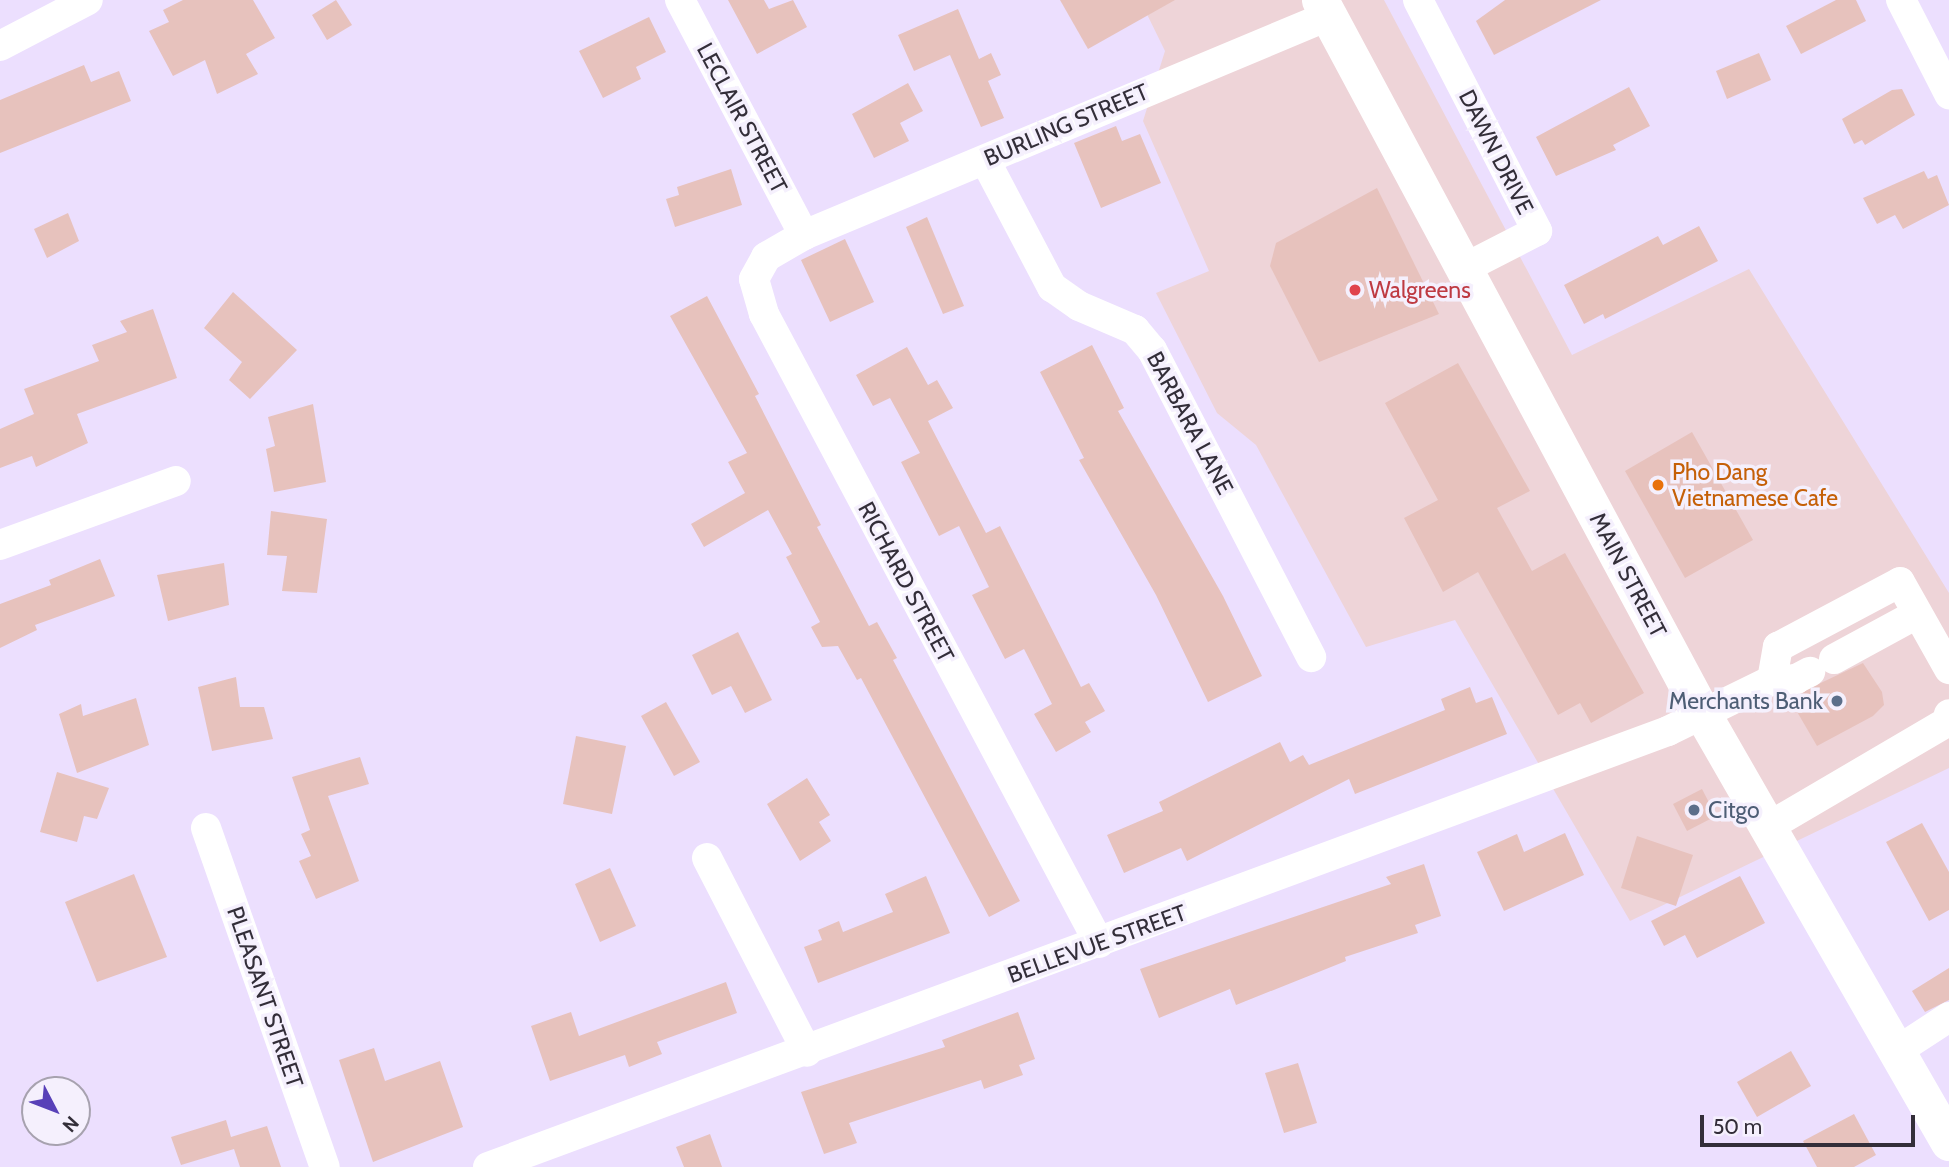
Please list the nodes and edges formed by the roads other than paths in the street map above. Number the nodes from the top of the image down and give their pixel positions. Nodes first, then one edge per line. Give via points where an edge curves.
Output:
1 (88, 0) edge
2 (680, 0) edge
3 (1418, 0) edge
4 (1900, 0) edge
5 (1324, 8) edge
6 (0, 46) edge
7 (1949, 94) edge
8 (985, 160) junction
9 (804, 235) junction
10 (1463, 268) junction
11 (176, 481) dead end
12 (0, 545) edge
13 (1917, 614) junction
14 (1311, 657) dead end
15 (1949, 669) edge
16 (1772, 680) junction
17 (1702, 713) junction
18 (1949, 714) edge
19 (1768, 827) junction
20 (206, 828) dead end
21 (707, 858) dead end
22 (1099, 943) junction
23 (1949, 1017) edge
24 (1897, 1051) junction
25 (807, 1052) junction
26 (1949, 1142) edge
27 (325, 1167) edge
28 (488, 1167) edge

1 - 6 street
2 - 9 street, LECLAIR STREET
3 - 10 street, DAWN DRIVE via 1536,231
4 - 7 street
5 - 8 street, BURLING STREET
5 - 10 main road, MAIN STREET
8 - 9 street, BURLING STREET
8 - 14 street, BARBARA LANE via 1052,287 1079,306 1135,330 1152,350
9 - 22 street, RICHARD STREET via 760,264 754,279 760,306
10 - 17 main road, MAIN STREET
11 - 12 street
13 - 15 street
13 - 16 street, BELLEVUE STREET via 1796,679
13 - 16 street via 1900,582 1778,646
16 - 17 street, BELLEVUE STREET
17 - 19 main road, MAIN STREET
17 - 22 street, BELLEVUE STREET via 1668,731
18 - 19 street via 1947,722
19 - 24 main road, MAIN STREET
20 - 27 street, PLEASANT STREET
21 - 25 street
22 - 25 street, BELLEVUE STREET
23 - 24 street
24 - 26 main road, MAIN STREET
25 - 28 street, BELLEVUE STREET

